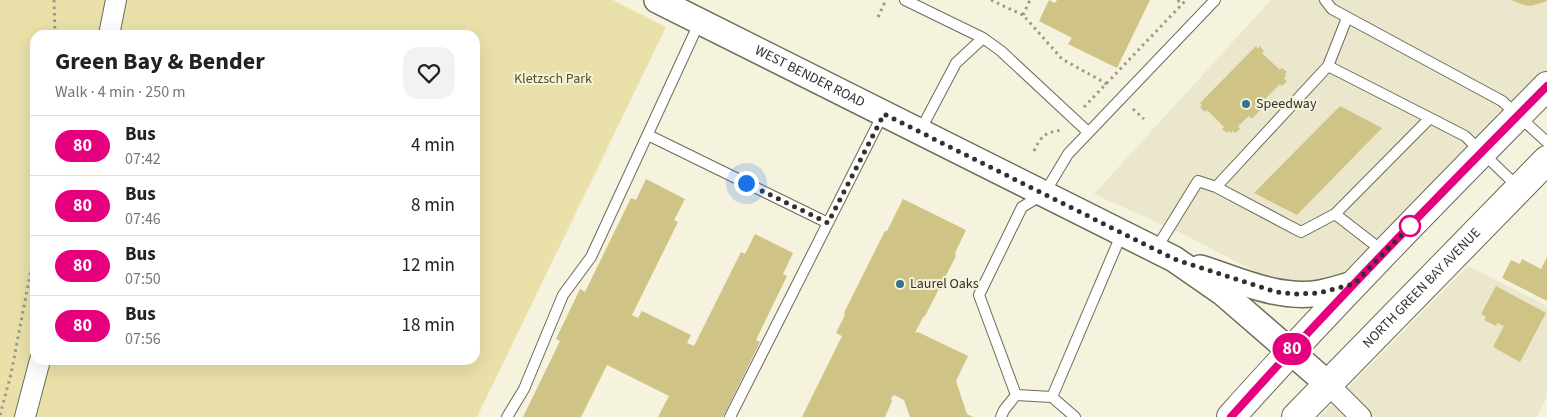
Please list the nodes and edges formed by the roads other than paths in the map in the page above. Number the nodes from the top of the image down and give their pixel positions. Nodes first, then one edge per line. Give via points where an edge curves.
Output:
1 (116, 0) edge
2 (657, 0) edge
3 (905, 0) edge
4 (1215, 0) edge
5 (1325, 0) edge
6 (1347, 18) junction
7 (700, 21) junction
8 (110, 30) edge
9 (983, 38) junction
10 (1328, 66) junction
11 (1547, 86) edge
12 (884, 114) junction
13 (1518, 115) junction
14 (1430, 118) junction
15 (919, 132) junction
16 (1088, 132) junction
17 (648, 135) junction
18 (1547, 142) edge
19 (1482, 152) junction
20 (1547, 160) edge
21 (1216, 187) junction
22 (1519, 188) junction
23 (1044, 194) junction
24 (1335, 214) junction
25 (828, 223) junction
26 (1122, 233) junction
27 (1384, 252) junction
28 (1164, 255) junction
29 (1354, 284) junction
30 (1290, 351) junction
31 (39, 365) edge
32 (1328, 384) junction
33 (1016, 395) junction
34 (1052, 397) junction
35 (26, 417) edge
36 (508, 417) edge
37 (730, 417) edge
38 (1001, 417) edge
39 (1075, 417) edge
40 (1231, 417) edge
41 (1296, 417) edge
42 (1361, 417) edge

1 - 8 street
2 - 7 street, WEST BENDER ROAD
3 - 9 lane
4 - 16 lane
5 - 6 lane via 1332,9
6 - 10 lane
6 - 13 lane via 1502,101
7 - 12 street, WEST BENDER ROAD
7 - 17 lane
9 - 15 lane via 956,63
9 - 16 lane
10 - 14 lane
10 - 21 lane
11 - 13 main road
12 - 15 street, WEST BENDER ROAD
12 - 25 lane
13 - 18 lane
13 - 19 main road
14 - 19 lane via 1465,136
14 - 24 lane
15 - 23 street, WEST BENDER ROAD
16 - 23 lane via 1068,154
17 - 25 lane
17 - 36 lane via 592,257 563,295 524,389
19 - 22 lane
19 - 27 main road
20 - 22 main road, NORTH GREEN BAY AVENUE
21 - 24 lane via 1301,232
21 - 28 lane via 1198,181
22 - 32 main road, NORTH GREEN BAY AVENUE
23 - 26 street, WEST BENDER ROAD
23 - 33 lane via 1022,207 979,295
24 - 27 lane
25 - 37 lane
26 - 28 street, WEST BENDER ROAD
26 - 34 lane
27 - 29 main road
28 - 29 street via 1276,292 1319,293
28 - 30 street, WEST BENDER ROAD via 1223,293
29 - 30 main road
30 - 32 street, WEST BENDER ROAD
30 - 40 main road
31 - 35 street
32 - 41 main road, NORTH GREEN BAY AVENUE
32 - 42 street, WEST BENDER ROAD
33 - 34 lane
33 - 38 lane
34 - 39 lane

